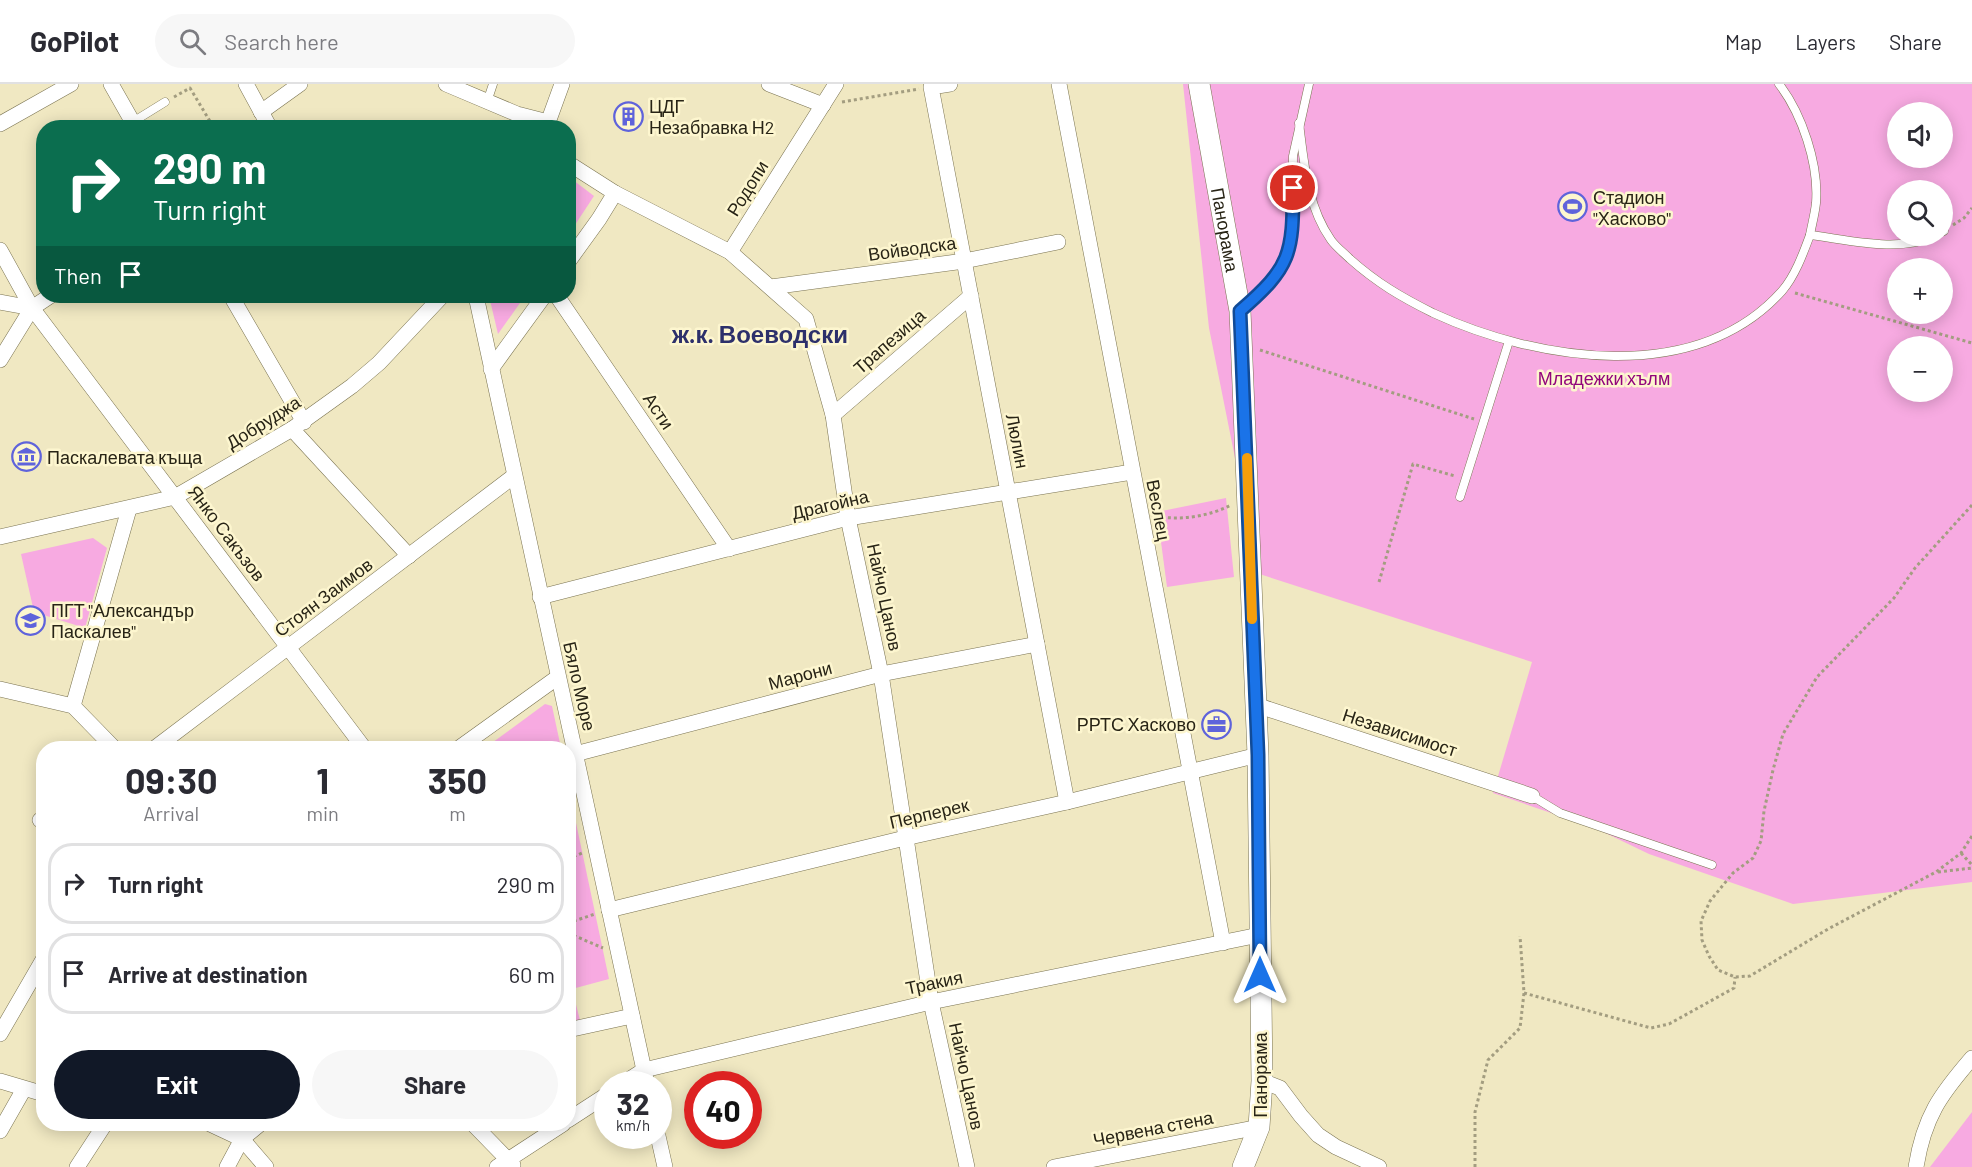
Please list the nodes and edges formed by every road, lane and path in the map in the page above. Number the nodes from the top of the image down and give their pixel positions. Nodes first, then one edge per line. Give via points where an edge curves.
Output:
1 (71, 84) edge
2 (111, 84) edge
3 (246, 84) edge
4 (300, 84) edge
5 (446, 84) edge
6 (493, 84) edge
7 (562, 84) edge
8 (769, 84) edge
9 (836, 84) edge
10 (950, 84) edge
11 (1059, 84) edge
12 (1199, 84) edge
13 (1309, 84) edge
14 (1779, 84) edge
15 (931, 87) junction
16 (165, 102) joint
17 (487, 102) junction
18 (823, 105) junction
19 (261, 112) junction
20 (129, 120) edge
21 (138, 120) edge
22 (209, 120) edge
23 (266, 120) edge
24 (533, 120) edge
25 (549, 120) edge
26 (1299, 123) junction
27 (0, 124) edge
28 (576, 168) edge
29 (615, 193) junction
30 (1972, 208) edge
31 (1953, 225) edge
32 (1810, 235) junction
33 (1058, 242) dead end
34 (1887, 243) edge
35 (0, 250) edge
36 (576, 251) edge
37 (730, 252) junction
38 (964, 261) junction
39 (771, 287) junction
40 (1783, 290) junction
41 (971, 296) junction
42 (0, 302) edge
43 (40, 303) edge
44 (235, 303) edge
45 (435, 303) edge
46 (477, 303) edge
47 (539, 303) edge
48 (562, 303) edge
49 (32, 308) junction
50 (1240, 311) junction
51 (1509, 341) junction
52 (1972, 343) edge
53 (1241, 344) junction
54 (0, 360) edge
55 (491, 369) junction
56 (833, 415) junction
57 (1483, 421) junction
58 (298, 425) junction
59 (1132, 472) junction
60 (514, 476) junction
61 (1465, 479) junction
62 (1008, 492) junction
63 (1248, 496) junction
64 (175, 497) junction
65 (1460, 497) dead end
66 (1972, 505) edge
67 (129, 509) junction
68 (1140, 513) junction
69 (848, 518) junction
70 (0, 537) edge
71 (729, 549) junction
72 (409, 555) junction
73 (1379, 582) dead end
74 (540, 597) junction
75 (1036, 644) junction
76 (288, 648) junction
77 (881, 674) junction
78 (558, 677) junction
79 (0, 689) edge
80 (1256, 705) junction
81 (73, 706) junction
82 (107, 741) edge
83 (164, 741) edge
84 (359, 741) edge
85 (469, 741) edge
86 (572, 741) edge
87 (576, 754) edge
88 (1258, 755) junction
89 (576, 759) edge
90 (1190, 773) junction
91 (1532, 796) joint
92 (1067, 802) junction
93 (1972, 836) edge
94 (905, 838) junction
95 (1961, 853) junction
96 (1712, 865) dead end
97 (1972, 866) edge
98 (1936, 872) junction
99 (609, 910) junction
100 (576, 920) edge
101 (1259, 935) junction
102 (576, 936) edge
103 (1520, 936) dead end
104 (587, 941) dead end
105 (1223, 943) junction
106 (36, 972) edge
107 (1735, 977) junction
108 (1524, 993) junction
109 (932, 1002) junction
110 (632, 1016) junction
111 (576, 1028) edge
112 (0, 1034) edge
113 (1972, 1058) edge
114 (645, 1071) edge
115 (669, 1071) edge
116 (0, 1081) edge
117 (1262, 1081) junction
118 (24, 1089) junction
119 (36, 1092) edge
120 (594, 1103) edge
121 (576, 1115) edge
122 (1259, 1127) junction
123 (0, 1131) edge
124 (100, 1131) edge
125 (225, 1131) edge
126 (252, 1131) edge
127 (479, 1131) edge
128 (553, 1131) edge
129 (242, 1139) junction
130 (661, 1149) edge
131 (506, 1164) edge
132 (77, 1167) edge
133 (227, 1167) edge
134 (266, 1167) edge
135 (665, 1167) edge
136 (967, 1167) edge
137 (1054, 1167) edge
138 (1243, 1167) edge
139 (1379, 1167) edge
140 (1475, 1167) edge
141 (1916, 1167) edge

1 - 27 street
2 - 20 street
3 - 19 street
4 - 19 street
5 - 17 street
6 - 17 lane
7 - 25 street
8 - 18 street
9 - 18 street, Родопи
10 - 15 street
11 - 59 street, Веслец
12 - 50 street, Панорама
13 - 26 lane
14 - 32 lane via 1800,121 1813,158 1816,202
15 - 18 path
15 - 38 street, Люлин
16 - 21 lane
16 - 22 path via 190,88
17 - 24 street
18 - 37 street, Родопи
19 - 23 street
26 - 50 lane via 1293,156 1292,242 1283,267 1267,288
26 - 51 lane via 1311,197 1332,242 1397,296
28 - 29 street, Найчо Цанов
29 - 36 street
29 - 37 street, Найчо Цанов
30 - 31 path
32 - 34 lane
32 - 40 lane
33 - 38 street, Войводска
35 - 49 street, Янко Сакъзов
37 - 39 street, Найчо Цанов
38 - 39 street, Войводска
38 - 41 street, Люлин
39 - 56 street, Найчо Цанов via 806,320
40 - 51 lane via 1745,322 1719,337 1683,349 1649,355 1587,355
40 - 52 path
41 - 56 street, Трапезица
41 - 62 street, Люлин
42 - 49 street
43 - 49 street
44 - 58 street
45 - 58 street, Добруджа via 379,363
46 - 55 street, Бяло Море
47 - 55 street
48 - 71 street, Асти
49 - 54 street
49 - 64 street, Янко Сакъзов
50 - 53 street, Панорама
51 - 57 lane
53 - 57 path
53 - 63 street, Панорама
55 - 60 street, Бяло Море
56 - 69 street, Найчо Цанов
57 - 61 lane
58 - 64 street, Добруджа
58 - 72 street
59 - 62 street, Драгойна
59 - 68 street, Веслец
60 - 72 street, Стоян Заимов
60 - 74 street, Бяло Море
61 - 65 lane
61 - 73 path via 1413,464
62 - 69 street, Драгойна
62 - 75 street, Люлин
63 - 68 path via 1219,512 1172,519
63 - 80 street, Панорама
64 - 67 street, Добруджа
64 - 76 street, Янко Сакъзов
66 - 107 path via 1915,568 1894,598 1817,677 1783,734 1764,811 1761,841 1753,858 1733,873 1710,901 1701,921 1702,940 1709,956 1718,970
67 - 70 street, Добруджа
67 - 81 street
68 - 90 street, Веслец
69 - 71 street, Драгойна
69 - 77 street, Найчо Цанов
71 - 74 street, Драгойна
72 - 76 street, Стоян Заимов
74 - 78 street, Бяло Море
75 - 77 street, Марони
75 - 92 street, Люлин
76 - 83 street, Стоян Заимов
76 - 84 street, Янко Сакъзов
77 - 87 street, Марони
77 - 94 street, Найчо Цанов
78 - 85 street
78 - 86 street, Бяло Море
79 - 81 street
80 - 88 street, Панорама
80 - 91 street, Независимост
81 - 82 street
88 - 90 street, Перперек
88 - 101 street, Панорама
89 - 99 street, Бяло Море
90 - 92 street, Перперек
90 - 105 street, Веслец
91 - 96 lane via 1560,813
92 - 94 street, Перперек
93 - 95 path
94 - 99 street, Перперек
94 - 109 street, Найчо Цанов
95 - 97 path
95 - 98 path
97 - 98 path
98 - 107 path via 1828,928 1750,976
99 - 100 path
99 - 110 street, Бяло Море
101 - 105 street, Тракия
101 - 117 street, Панорама
102 - 104 path
103 - 108 path
105 - 109 street, Тракия
106 - 112 street
107 - 108 path via 1734,988 1669,1024 1651,1028
108 - 140 path via 1520,1028 1488,1060 1475,1112
109 - 115 street, Тракия
109 - 136 street, Найчо Цанов
110 - 111 street
110 - 114 street, Бяло Море
113 - 141 street via 1952,1080 1929,1118
116 - 118 street
117 - 122 street, Панорама
117 - 139 street via 1281,1088 1318,1135
118 - 119 street
118 - 123 street
120 - 121 street
122 - 137 street, Червена стена
122 - 138 street, Панорама
124 - 132 street
125 - 129 street
126 - 129 street
127 - 131 street
128 - 131 street
129 - 133 street
129 - 134 street
130 - 135 street

